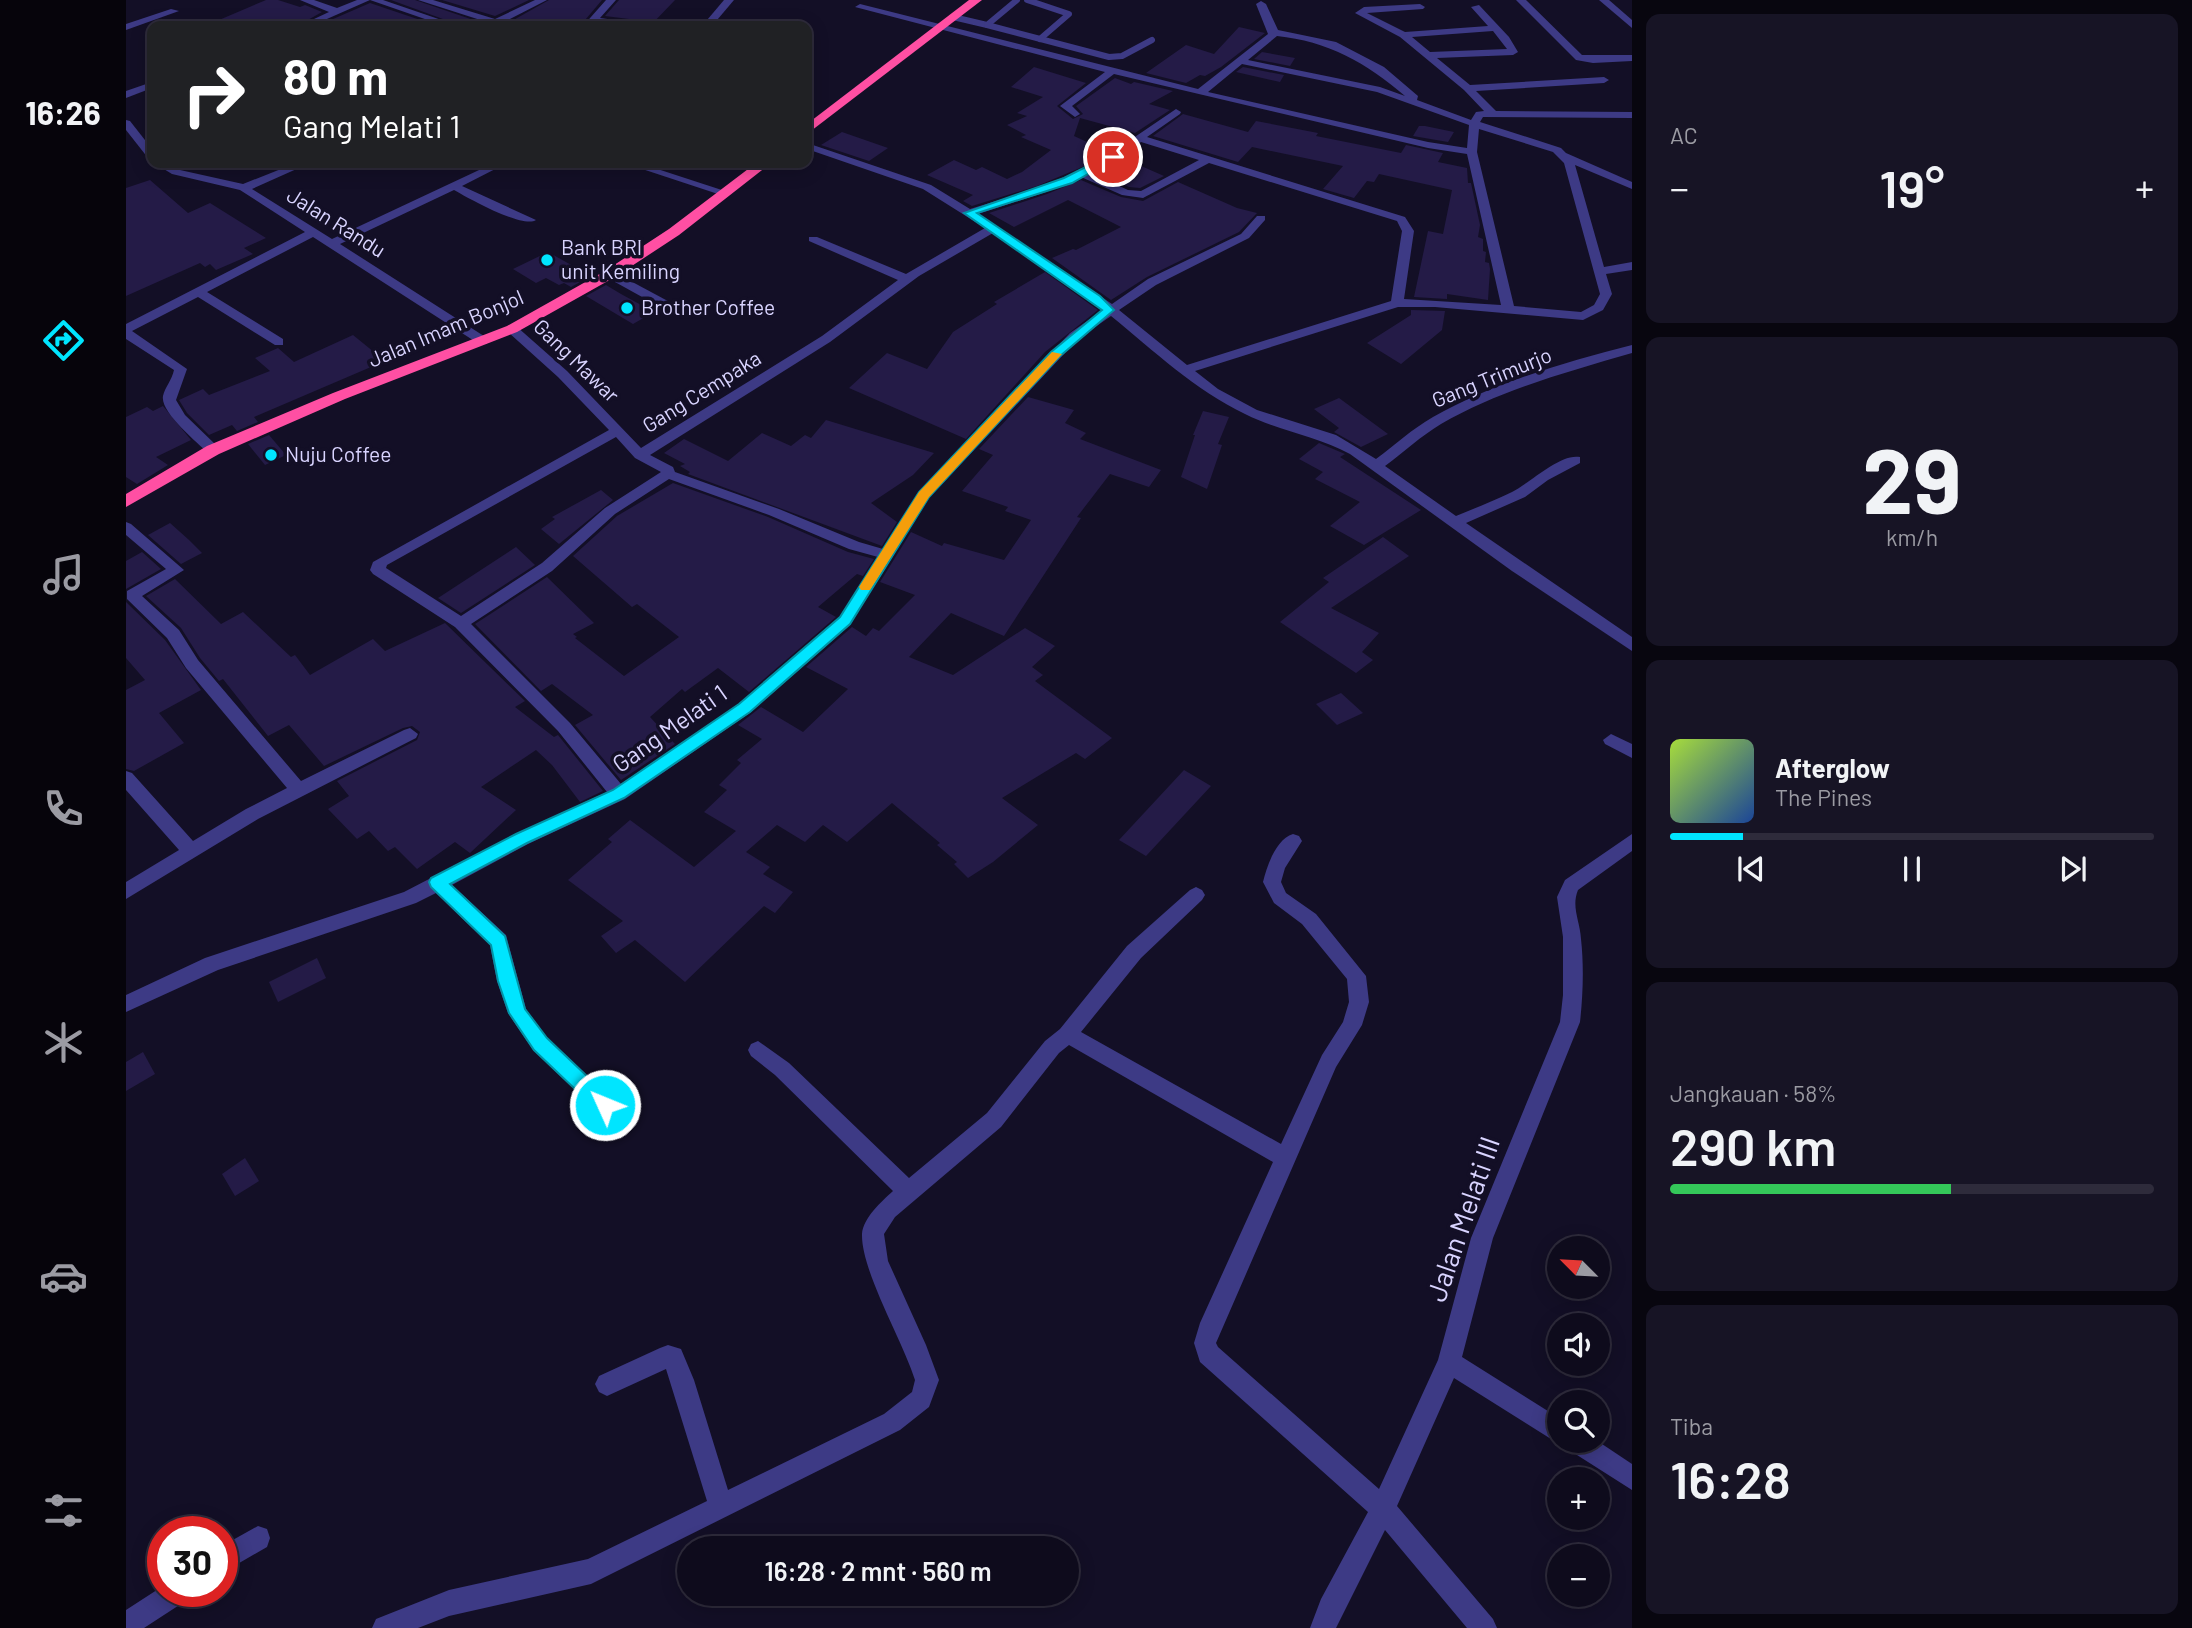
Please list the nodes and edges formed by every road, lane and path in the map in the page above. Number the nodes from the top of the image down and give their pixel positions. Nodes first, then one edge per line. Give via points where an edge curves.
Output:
1 (305, 0) edge
2 (365, 0) edge
3 (374, 0) edge
4 (421, 0) edge
5 (542, 0) edge
6 (611, 0) edge
7 (729, 0) edge
8 (976, 0) edge
9 (1017, 0) edge
10 (1027, 0) edge
11 (1521, 0) edge
12 (1604, 0) edge
13 (1261, 4) dead end
14 (1420, 6) dead end
15 (860, 7) dead end
16 (1475, 7) dead end
17 (403, 9) junction
18 (174, 11) dead end
19 (338, 12) junction
20 (953, 17) junction
21 (320, 20) joint
22 (323, 21) edge
23 (439, 21) edge
24 (493, 21) edge
25 (498, 21) edge
26 (593, 21) edge
27 (711, 21) edge
28 (987, 25) junction
29 (1632, 25) edge
30 (941, 26) junction
31 (126, 27) edge
32 (1496, 28) junction
33 (1275, 32) junction
34 (1403, 35) junction
35 (1040, 40) junction
36 (1152, 40) dead end
37 (1428, 55) junction
38 (1632, 58) edge
39 (1241, 61) junction
40 (1114, 70) junction
41 (1604, 80) dead end
42 (147, 88) edge
43 (1468, 88) junction
44 (1200, 93) junction
45 (126, 95) edge
46 (1420, 103) junction
47 (1176, 112) dead end
48 (1492, 113) junction
49 (1075, 114) dead end
50 (1632, 116) edge
51 (126, 123) edge
52 (1474, 124) junction
53 (812, 126) edge
54 (1140, 138) junction
55 (812, 148) edge
56 (147, 150) edge
57 (1472, 152) junction
58 (1564, 156) junction
59 (1206, 160) junction
60 (168, 168) edge
61 (293, 168) edge
62 (492, 168) edge
63 (645, 168) edge
64 (758, 168) edge
65 (1083, 174) junction
66 (454, 186) junction
67 (1632, 186) edge
68 (244, 188) junction
69 (725, 193) junction
70 (969, 213) junction
71 (1261, 218) dead end
72 (530, 220) dead end
73 (994, 228) junction
74 (312, 233) junction
75 (813, 239) dead end
76 (334, 243) junction
77 (1632, 266) edge
78 (1598, 272) junction
79 (610, 274) junction
80 (907, 279) junction
81 (198, 290) junction
82 (1397, 303) junction
83 (1508, 308) junction
84 (675, 310) dead end
85 (1108, 310) junction
86 (512, 329) junction
87 (126, 331) edge
88 (482, 341) junction
89 (279, 342) dead end
90 (1632, 349) edge
91 (1184, 370) junction
92 (617, 431) junction
93 (213, 450) junction
94 (640, 455) junction
95 (1575, 460) dead end
96 (1377, 465) junction
97 (668, 474) junction
98 (126, 501) edge
99 (1456, 522) junction
100 (126, 527) edge
101 (885, 554) junction
102 (461, 623) junction
103 (1632, 645) edge
104 (410, 734) dead end
105 (1611, 740) dead end
106 (1632, 752) edge
107 (126, 778) edge
108 (298, 789) junction
109 (619, 794) junction
110 (1293, 841) dead end
111 (1632, 841) edge
112 (190, 850) junction
113 (437, 882) junction
114 (126, 891) edge
115 (1196, 895) dead end
116 (126, 1004) edge
117 (1067, 1035) junction
118 (758, 1050) dead end
119 (605, 1105) dead end
120 (1285, 1158) junction
121 (908, 1191) junction
122 (1449, 1362) junction
123 (607, 1384) dead end
124 (1547, 1423) edge
125 (1593, 1453) edge
126 (1632, 1478) edge
127 (722, 1508) junction
128 (1382, 1509) junction
129 (258, 1538) dead end
130 (238, 1551) edge
131 (154, 1607) edge
132 (126, 1625) edge
133 (385, 1628) edge
134 (1323, 1628) edge
135 (1484, 1628) edge

1 - 19 street
2 - 19 street
3 - 17 street
4 - 17 street
4 - 24 street
5 - 25 street
6 - 26 street
7 - 27 street
8 - 20 highway
9 - 28 lane
10 - 35 lane via 1069,14
11 - 38 street via 1579,58
12 - 29 street
13 - 33 street
14 - 34 street via 1361,11
15 - 30 street
16 - 32 street
17 - 23 street
18 - 31 street
19 - 21 street
20 - 28 lane
20 - 30 highway
21 - 22 street
28 - 35 lane
30 - 40 street
30 - 53 highway
32 - 34 street
32 - 37 street via 1513,52
33 - 39 street
33 - 46 street via 1333,44 1380,69
34 - 37 street
35 - 36 lane via 1109,58
37 - 43 street
39 - 44 street
39 - 46 street via 1380,90
40 - 44 street
40 - 49 street via 1065,106
41 - 43 street
42 - 45 street
43 - 48 street
44 - 57 street
46 - 52 street
47 - 54 street
48 - 50 street
48 - 52 street via 1480,114
51 - 56 street
52 - 57 street
52 - 58 street
54 - 59 street
54 - 65 street
55 - 70 street via 927,187
57 - 83 street
58 - 67 street
58 - 78 street
59 - 65 street via 1143,195 1126,193
59 - 82 street via 1401,219 1408,231
60 - 68 street, Jalan Randu
61 - 68 street
62 - 66 street
63 - 69 street
64 - 69 highway, Jalan Imam Bonjol
65 - 70 street
66 - 72 street via 485,204
66 - 76 street
68 - 74 street, Jalan Randu
69 - 79 highway, Jalan Imam Bonjol
70 - 73 street
71 - 85 street, Gang Melati 1 via 1245,236 1152,282
73 - 80 street, Gang Cempaka
73 - 85 street
74 - 76 street, Jalan Randu
74 - 81 street
75 - 80 street
76 - 88 street, Jalan Randu
77 - 78 street
78 - 83 street via 1606,294 1599,307 1583,316
79 - 84 street
79 - 86 highway, Jalan Imam Bonjol
80 - 94 street, Gang Cempaka via 826,339
81 - 87 street
81 - 89 street
82 - 83 street
82 - 91 street
85 - 91 street
85 - 101 street, Gang Melati 1 via 1055,355 924,495
86 - 88 highway, Jalan Imam Bonjol
86 - 92 street, Gang Mawar via 563,372
87 - 93 street via 181,369 169,402
88 - 93 highway, Jalan Imam Bonjol
90 - 96 street, Gang Trimurjo via 1476,403 1437,421
91 - 96 street via 1213,393 1252,413 1331,438
92 - 94 street, Gang Mawar
92 - 102 street via 380,562 378,570
93 - 98 highway, Jalan Imam Bonjol
94 - 97 street, Gang Cempaka
95 - 99 street via 1520,494
96 - 99 street
97 - 101 street, Gang Cempaka
97 - 102 street via 610,511 547,568
99 - 103 street
100 - 108 street via 176,570 132,595 173,634 192,664
101 - 109 street, Gang Melati 1 via 845,621 804,659 745,708
102 - 109 street via 564,727
104 - 108 street
105 - 106 street
107 - 112 street
108 - 112 street
109 - 113 street, Gang Melati 1
110 - 120 street via 1272,881 1280,898 1309,919 1356,976 1359,1002 1352,1025 1328,1061
111 - 122 street, Jalan Melati III via 1571,885 1566,897 1572,937 1570,1022 1482,1238
112 - 114 street
113 - 116 street, Gang Melati 1 via 410,898 212,964
113 - 119 street via 499,941 517,1013 540,1044
115 - 117 street via 1134,952
117 - 120 street
117 - 121 street via 1052,1047 994,1120
118 - 121 street
120 - 128 street via 1208,1331 1208,1354
121 - 127 street via 887,1210 873,1232 877,1262 927,1380 921,1399 892,1422
122 - 124 street
122 - 128 street, Jalan Melati III
123 - 127 street via 673,1357
125 - 126 street
127 - 133 street via 591,1571 449,1603
128 - 134 street, Jalan Melati III
128 - 135 street
129 - 130 street
131 - 132 street

